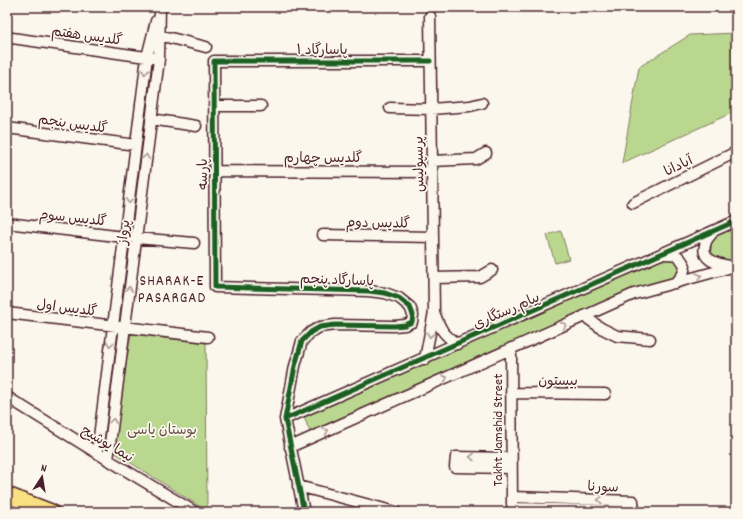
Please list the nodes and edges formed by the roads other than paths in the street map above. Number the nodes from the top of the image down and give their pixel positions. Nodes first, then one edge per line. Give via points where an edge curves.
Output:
1 (159, 7) edge
2 (430, 16) dead end
3 (159, 36) junction
4 (12, 38) dead end
5 (206, 47) dead end
6 (147, 57) junction
7 (159, 59) junction
8 (430, 61) junction
9 (214, 62) joint
10 (482, 103) dead end
11 (214, 106) junction
12 (261, 106) dead end
13 (390, 108) dead end
14 (431, 109) junction
15 (151, 119) junction
16 (196, 126) dead end
17 (7, 128) edge
18 (136, 146) junction
19 (736, 152) edge
20 (486, 153) dead end
21 (432, 161) junction
22 (214, 170) junction
23 (432, 172) junction
24 (633, 203) dead end
25 (736, 221) edge
26 (7, 223) edge
27 (713, 232) junction
28 (323, 236) dead end
29 (124, 237) junction
30 (433, 237) junction
31 (136, 238) junction
32 (194, 243) dead end
33 (663, 254) junction
34 (734, 266) edge
35 (492, 270) dead end
36 (434, 278) junction
37 (676, 283) junction
38 (215, 287) joint
39 (434, 312) junction
40 (7, 313) edge
41 (584, 316) junction
42 (113, 326) junction
43 (124, 327) junction
44 (208, 337) dead end
45 (650, 339) dead end
46 (458, 344) junction
47 (511, 348) junction
48 (425, 358) junction
49 (511, 393) junction
50 (605, 394) dead end
51 (7, 397) edge
52 (285, 419) junction
53 (290, 447) junction
54 (96, 453) junction
55 (108, 460) junction
56 (298, 486) junction
57 (7, 494) edge
58 (512, 497) junction
59 (512, 510) edge
60 (51, 512) edge
61 (195, 512) edge
62 (304, 512) edge
63 (396, 512) edge

1 - 3 street, پرواز
1 - 6 street, پرواز
2 - 8 street, پرسپولیس
3 - 5 street
3 - 7 street, پرواز
4 - 6 street, گلدیس هفتم
6 - 7 street, گلدیس هفتم
6 -> 18 street, پرواز
7 - 15 street, پرواز
8 - 9 street, پاسارگاد ۱
8 - 14 street, پرسپولیس
9 - 11 street, پارسه
10 - 14 street
11 - 12 street
11 - 22 street, پارسه
13 - 14 street
14 - 21 street, پرسپولیس
15 - 16 street
31 -> 15 street, پرواز
17 - 18 street, گلدیس پنجم
18 -> 29 street, پرواز
19 - 24 street, آپادانا
20 - 21 street via 476,158
21 - 23 street, پرسپولیس
22 - 23 street, گلدیس چهارم
22 - 38 street, پارسه
23 - 30 street, پرسپولیس
25 - 27 street, پیام رستگاری
26 - 29 street, گلدیس سوم
27 - 33 street, پیام رستگاری
27 - 34 street via 706,242 704,251 708,259 717,264
28 - 30 street, گلدیس دوم
29 - 31 street, گلدیس سوم
29 - 42 street, پرواز
30 - 36 street, پرسپولیس
31 - 32 street
43 -> 31 street, پرواز
33 - 37 street via 673,254 681,258 685,266
33 - 46 street, پیام رستگاری
37 -> 34 street
35 - 36 street via 480,277
36 - 39 street, پرسپولیس
37 - 41 street via 634,294
38 - 52 street, پاسارگاد پنجم via 384,293 399,298 414,314 412,322 405,325 335,325 320,327 311,332 302,341
39 - 46 street, پرسپولیس via 438,325 446,336
39 -> 48 street, پرسپولیس
40 - 42 street, گلدیس اول
41 - 45 street via 617,336
47 -> 41 street
42 - 43 street, گلدیس اول
42 -> 54 street, پرواز
43 - 44 street
55 -> 43 street, پرواز
46 - 48 street, پیام رستگاری
47 - 49 street, Takht Jamshid Street
53 -> 47 street
48 - 52 street, پیام رستگاری
49 - 50 street, بیستون
49 - 58 street, Takht Jamshid Street
51 - 54 street, نیما یوشیج
52 - 53 street
53 - 56 street
54 - 55 street, نیما یوشیج
55 - 61 street, نیما یوشیج
56 - 62 street
56 - 63 street
57 - 60 highway
58 - 59 street, Takht Jamshid Street
59 -> 58 street, سورنا via 634,511 633,501

